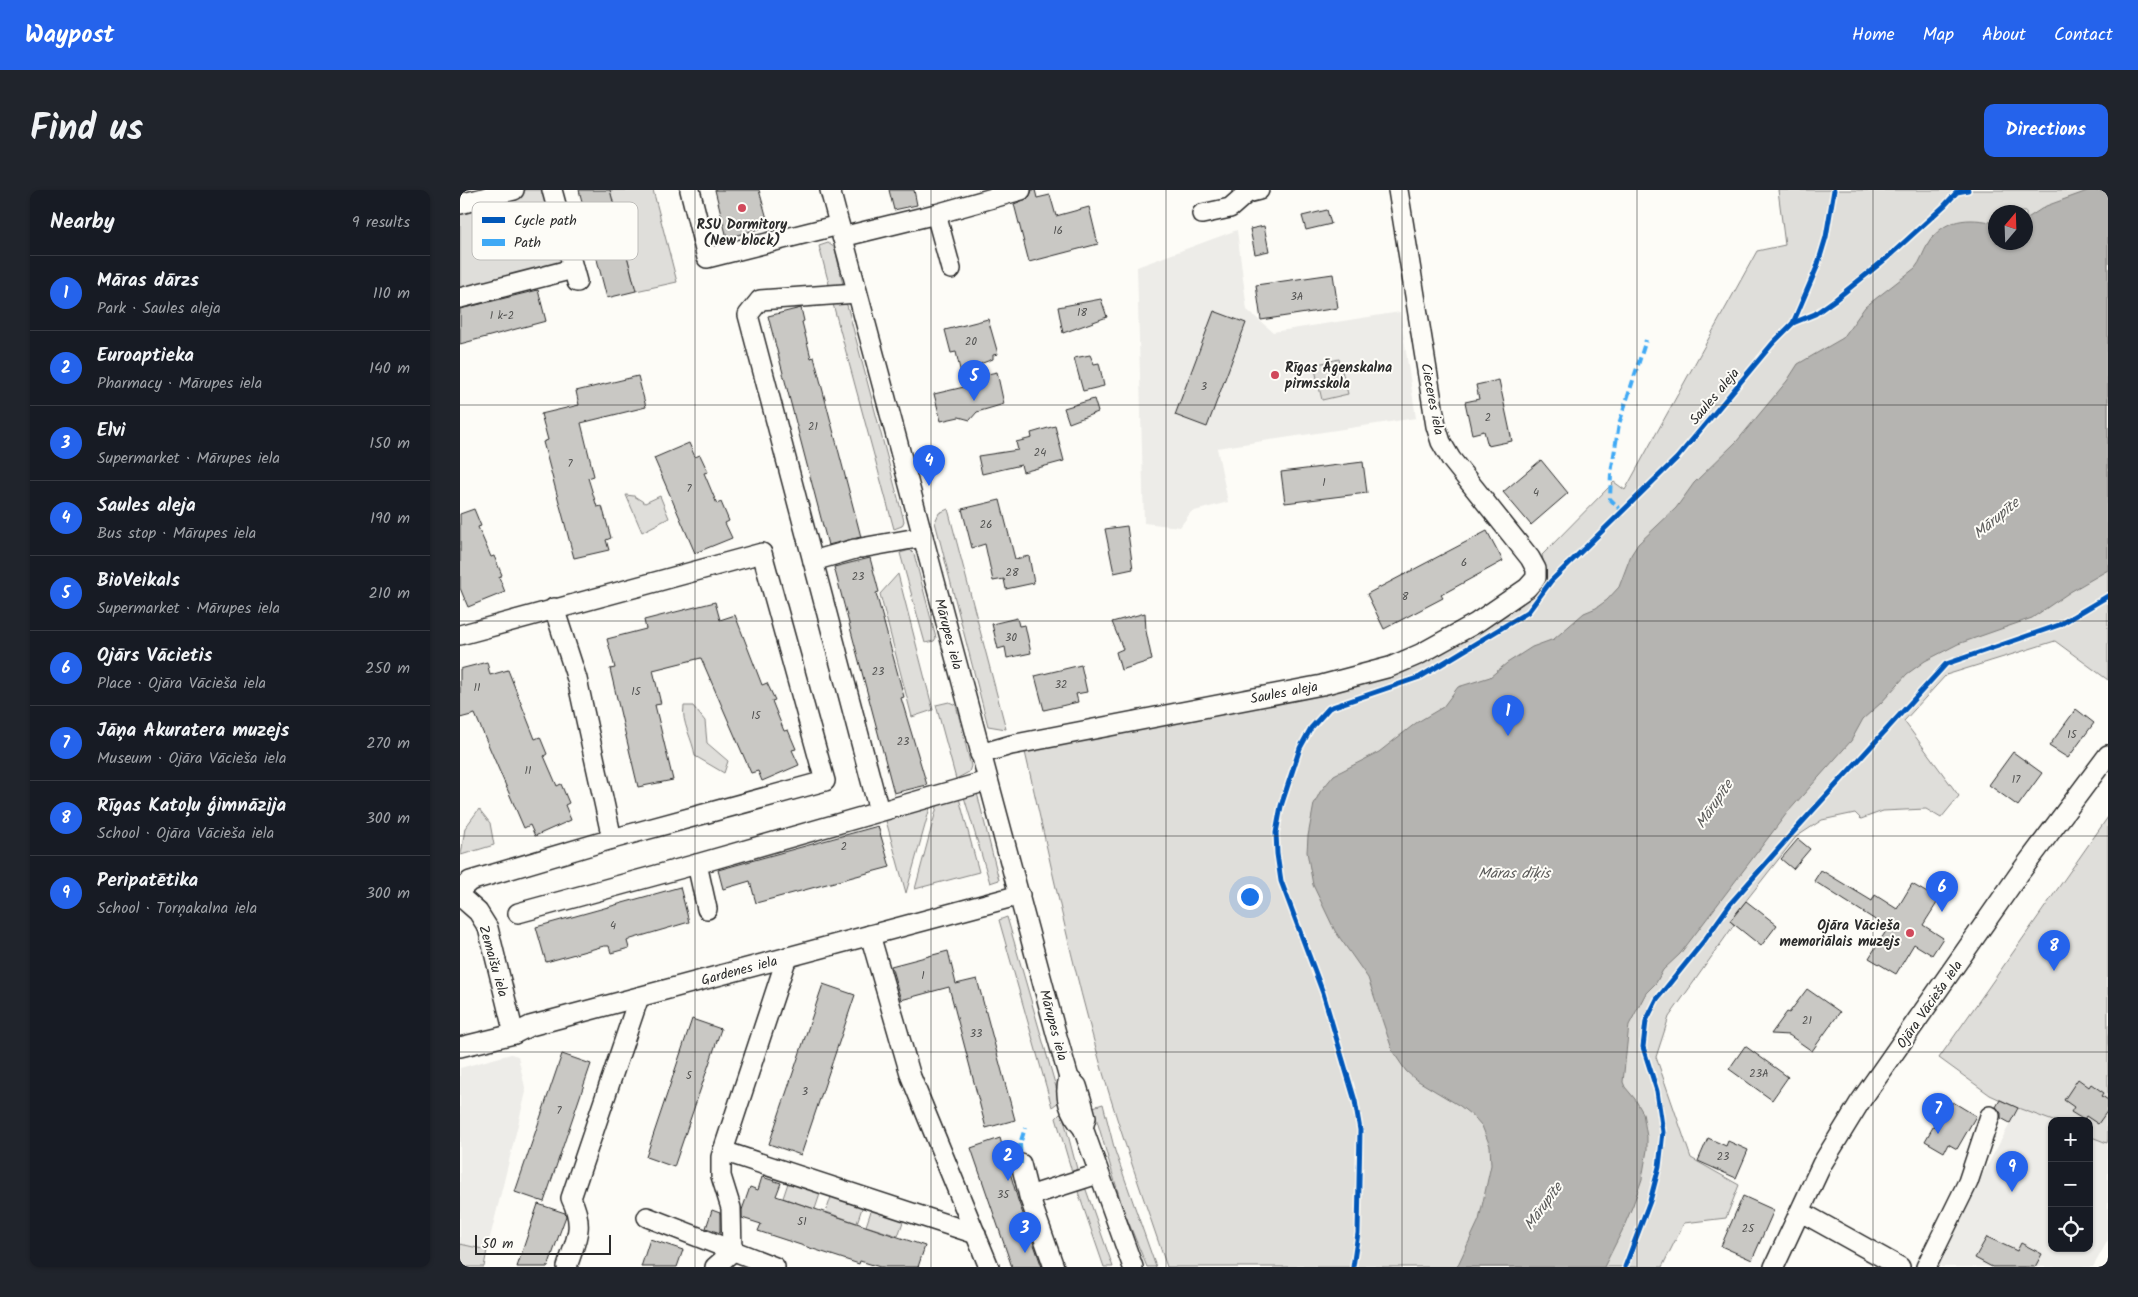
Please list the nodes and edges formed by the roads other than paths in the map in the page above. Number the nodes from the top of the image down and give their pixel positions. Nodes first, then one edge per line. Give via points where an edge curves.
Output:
1 (514, 190) edge
2 (690, 190) edge
3 (830, 190) edge
4 (1021, 190) edge
5 (1398, 190) edge
6 (1251, 191) edge
7 (460, 204) edge
8 (936, 214) junction
9 (1202, 214) dead end
10 (840, 231) junction
11 (571, 260) edge
12 (951, 270) dead end
13 (857, 293) junction
14 (460, 298) edge
15 (924, 536) junction
16 (813, 561) junction
17 (1536, 578) joint
18 (554, 608) junction
19 (460, 635) edge
20 (980, 754) junction
21 (2108, 755) edge
22 (987, 781) junction
23 (879, 811) junction
24 (612, 839) junction
25 (697, 864) junction
26 (460, 890) edge
27 (1020, 895) junction
28 (460, 896) edge
29 (707, 908) dead end
30 (518, 913) dead end
31 (870, 935) junction
32 (787, 957) junction
33 (639, 997) junction
34 (514, 1034) junction
35 (460, 1047) edge
36 (1990, 1116) dead end
37 (723, 1150) junction
38 (1021, 1164) dead end
39 (1098, 1174) junction
40 (1029, 1196) junction
41 (1801, 1212) junction
42 (647, 1217) dead end
43 (976, 1234) junction
44 (732, 1252) junction
45 (568, 1267) edge
46 (715, 1267) edge
47 (776, 1267) edge
48 (990, 1267) edge
49 (1054, 1267) edge
50 (1133, 1267) edge
51 (1774, 1267) edge
52 (1900, 1267) edge
53 (1926, 1267) edge

1 - 7 street
2 - 10 street via 707,258
3 - 10 street, Mārupes iela
4 - 8 street
5 - 17 street, Cieceres iela via 1441,442 1530,558 1536,569
6 - 9 street via 1230,208
8 - 10 street
8 - 12 street
10 - 13 street, Mārupes iela
11 - 14 street via 575,276
13 - 15 street, Mārupes iela
13 - 16 street via 760,300 748,315
15 - 16 street via 858,548
15 - 20 street, Mārupes iela
16 - 23 street
17 - 20 street, Saules aleja via 1527,588 1476,623 1390,667 1322,685
18 - 19 street
18 - 24 street via 577,679
18 - 24 street via 762,552 825,780
20 - 22 street, Mārupes iela
21 - 41 street, Ojāra Vācieša iela via 2019,874 1860,1102 1822,1164
22 - 23 street
22 - 27 street, Mārupes iela
23 - 25 street
24 - 26 street via 470,882
25 - 29 street
25 - 30 street
27 - 31 street, Gardenes iela
27 - 39 street, Mārupes iela via 1069,1078 1077,1086 1082,1102 1086,1117 1083,1128
28 - 34 street, Zemaišu iela via 478,912 488,928
31 - 32 street, Gardenes iela
31 - 43 street via 912,1077
32 - 33 street, Gardenes iela
32 - 37 street
33 - 34 street, Gardenes iela via 530,1026
33 - 45 street via 571,1198 578,1213 579,1228
34 - 35 street, Gardenes iela
36 - 53 street via 1968,1182
37 - 43 street
37 - 44 street via 721,1176 731,1208
38 - 40 street
39 - 40 street
39 - 50 street, Mārupes iela
40 - 49 street
41 - 51 street, Ojāra Vācieša iela
41 - 52 street
42 - 44 street
43 - 48 street
44 - 46 street
44 - 47 street

